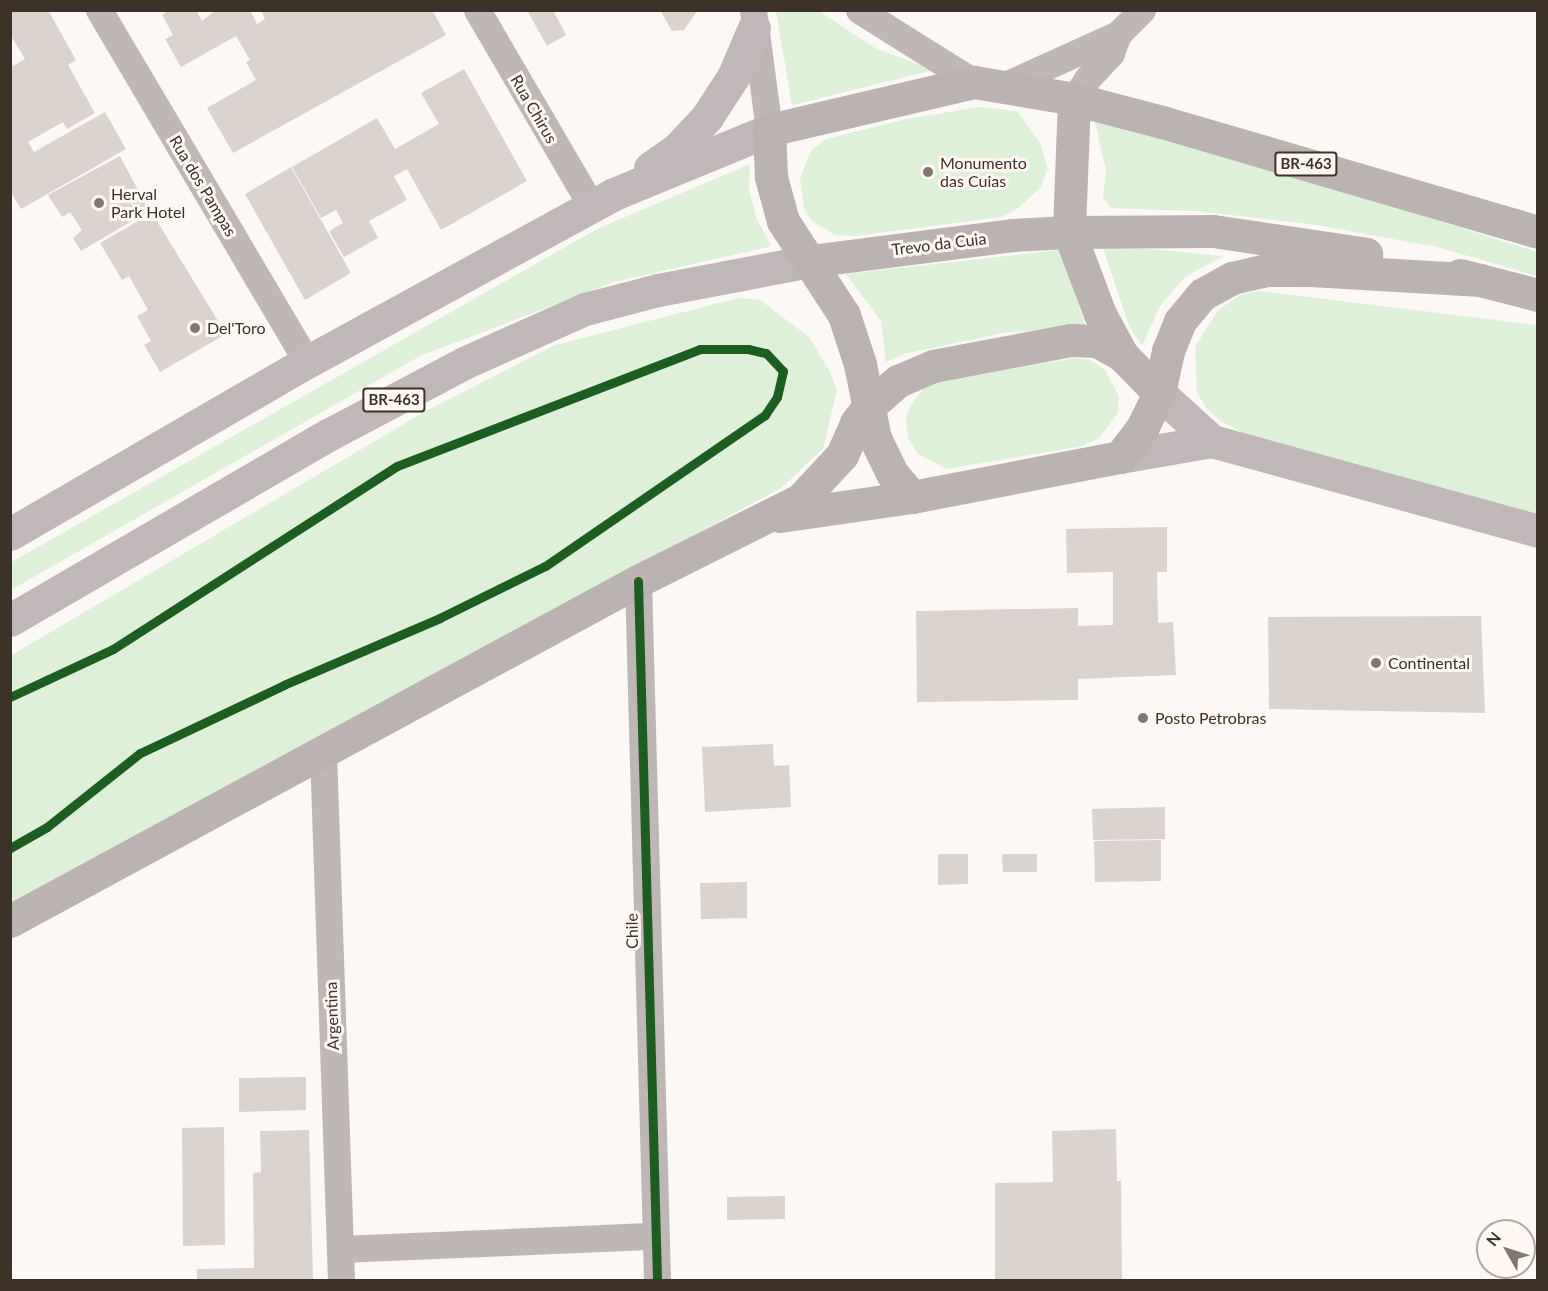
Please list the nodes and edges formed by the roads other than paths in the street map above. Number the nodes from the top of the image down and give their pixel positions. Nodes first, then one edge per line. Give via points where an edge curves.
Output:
1 (99, 10) edge
2 (477, 10) edge
3 (859, 10) edge
4 (1142, 10) edge
5 (754, 19) edge
6 (1118, 33) junction
7 (988, 84) junction
8 (1074, 99) junction
9 (769, 130) junction
10 (1070, 145) junction
11 (1069, 195) junction
12 (603, 200) junction
13 (1069, 232) junction
14 (1538, 232) edge
15 (1012, 235) junction
16 (810, 261) junction
17 (1481, 280) junction
18 (1538, 295) edge
19 (1122, 355) junction
20 (307, 362) junction
21 (1159, 393) junction
22 (868, 407) junction
23 (1212, 441) junction
24 (1120, 457) junction
25 (912, 497) junction
26 (766, 518) junction
27 (1538, 531) edge
28 (10, 534) edge
29 (638, 581) junction
30 (10, 620) edge
31 (323, 752) junction
32 (10, 921) edge
33 (655, 1236) junction
34 (340, 1249) junction
35 (341, 1281) edge
36 (657, 1281) edge

1 - 20 street, Rua dos Pampas
2 - 12 street, Rua Chirus
3 - 7 street
4 - 6 street
5 - 9 street
5 - 12 main road via 733,77 707,117 677,149
6 - 7 street
6 - 8 street via 1111,53
7 - 8 highway, BR-463
7 - 9 highway, BR-463
7 - 10 highway via 1038,109
8 - 10 highway
8 - 14 highway, BR-463
9 - 12 main road, BR-463
9 - 16 highway via 771,177 783,221
10 - 11 highway
11 - 13 highway
11 - 15 highway via 1045,217
12 - 20 main road, BR-463
13 - 15 highway, Trevo da Cuia / BR-463
13 - 17 highway, BR-463 via 1213,231 1369,255
13 - 19 highway via 1100,314
15 - 16 highway, Trevo da Cuia / BR-463
16 - 22 highway via 844,315
16 - 30 main road, BR-463 via 658,290 585,309 464,363 330,434
17 - 18 highway, BR-463
17 - 21 highway via 1311,270 1266,270 1232,278 1203,294 1180,321 1168,351
19 - 21 highway
19 - 22 highway via 1097,341 1045,342 933,366 898,381
20 - 28 main road, BR-463
21 - 23 main road
21 - 24 highway via 1143,426
22 - 25 highway via 875,438 892,473
22 - 26 highway via 828,473 800,500
23 - 24 main road
23 - 27 main road
24 - 25 highway
25 - 26 highway
26 - 29 highway
29 - 31 highway
29 - 33 street, Chile
31 - 32 highway
31 - 34 street, Argentina
33 - 34 street
33 - 36 street, Chile
34 - 35 street, Argentina

